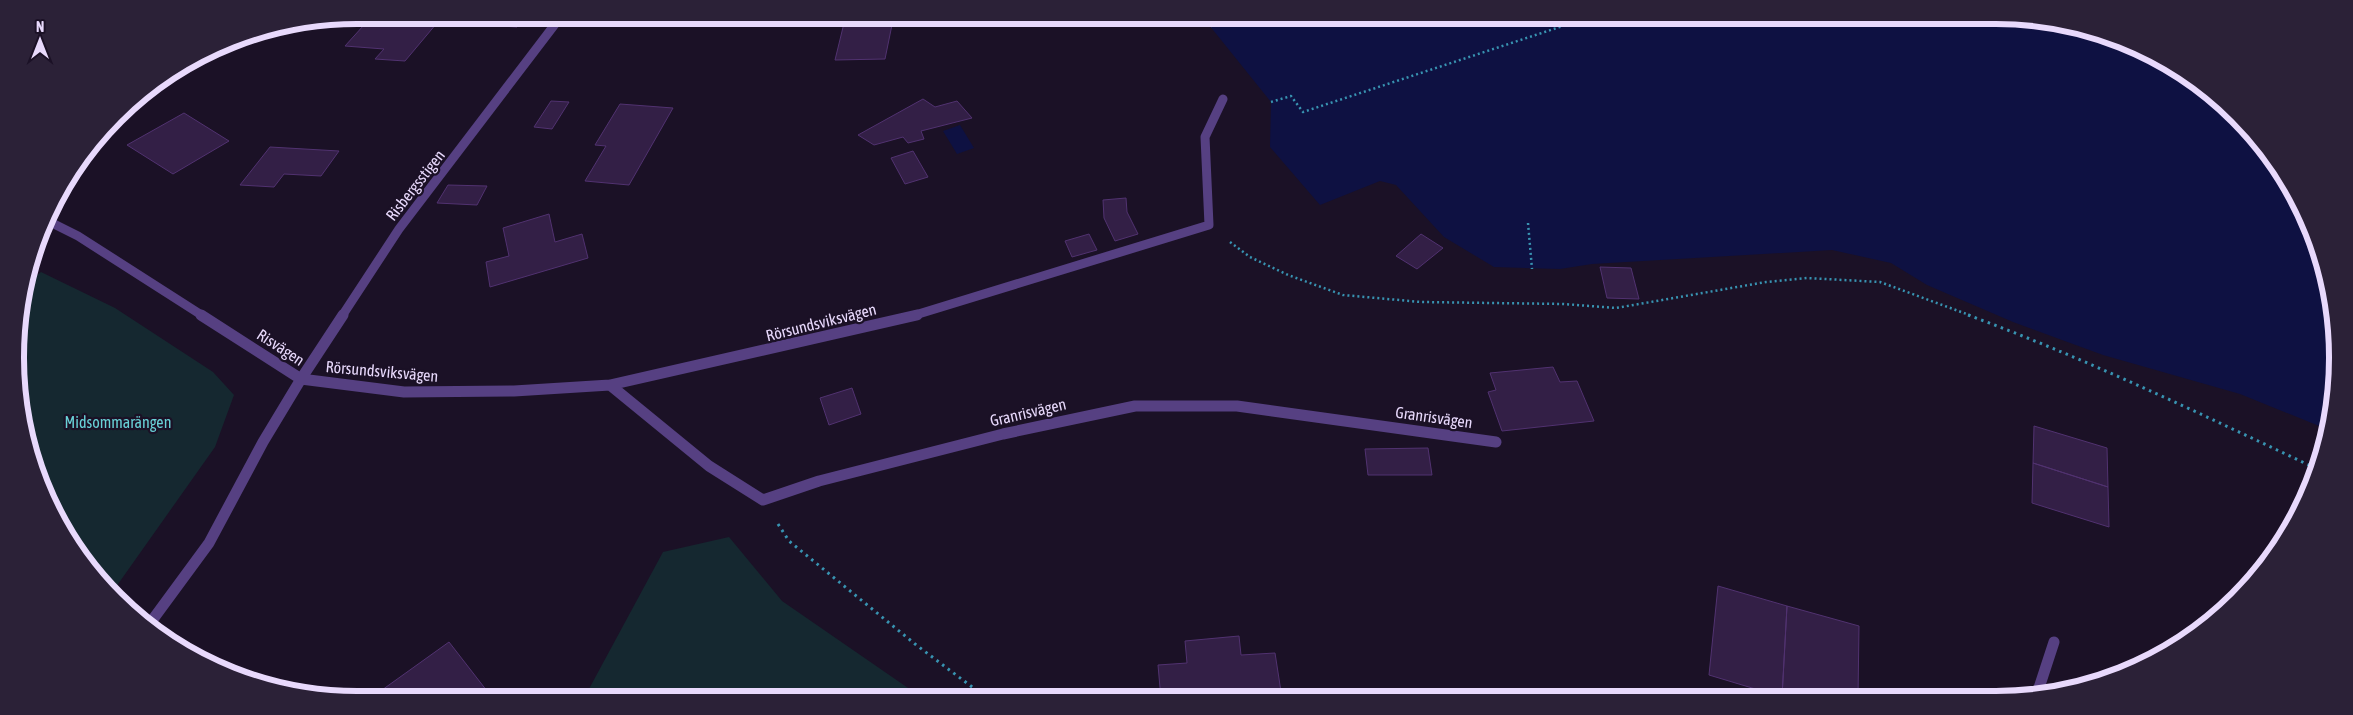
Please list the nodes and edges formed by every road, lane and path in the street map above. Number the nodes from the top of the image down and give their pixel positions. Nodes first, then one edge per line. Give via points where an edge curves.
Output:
1 (555, 24) edge
2 (1217, 24) edge
3 (1569, 24) edge
4 (1212, 26) dead end
5 (1223, 100) dead end
6 (1271, 102) dead end
7 (52, 223) edge
8 (1528, 224) dead end
9 (1208, 225) junction
10 (1532, 269) dead end
11 (301, 379) junction
12 (610, 385) junction
13 (1496, 442) dead end
14 (2311, 466) edge
15 (763, 500) junction
16 (152, 620) edge
17 (2054, 642) dead end
18 (2039, 688) edge
19 (977, 691) edge

1 - 11 street, Risbergsstigen via 399,229
2 - 4 path
3 - 6 path via 1303,112 1291,96
5 - 9 street via 1205,137
7 - 11 street, Risvägen via 78,236
8 - 10 path
9 - 12 street, Rörsundsviksvägen via 929,312
9 - 14 path via 1250,257 1334,292 1421,302 1616,308 1766,282 1807,278 1880,282 2031,338
11 - 12 street, Rörsundsviksvägen via 404,392 514,391
11 - 16 street, Risvägen via 209,543
12 - 15 street via 709,466
13 - 15 street, Granrisvägen via 1237,406 1136,406 1003,434 819,481
15 - 19 path via 789,541
17 - 18 street

